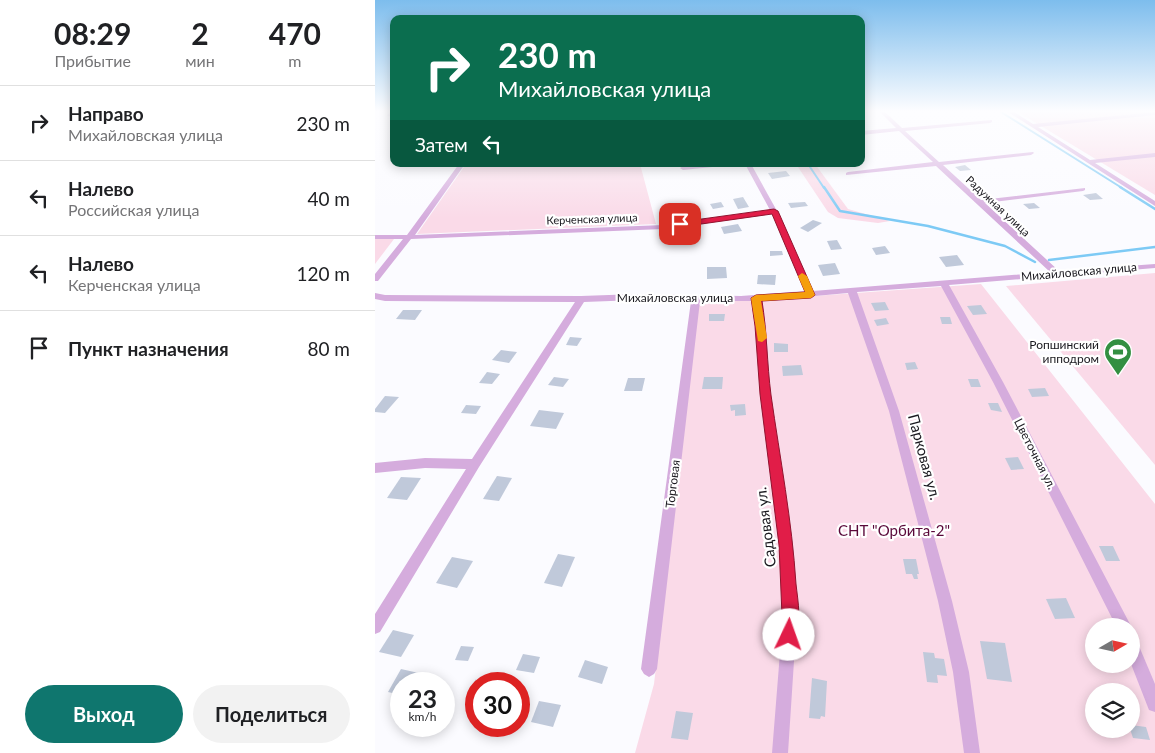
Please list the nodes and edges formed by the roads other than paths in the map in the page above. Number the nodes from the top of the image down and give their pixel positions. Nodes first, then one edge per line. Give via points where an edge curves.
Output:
1 (919, 147) edge
2 (1066, 147) edge
3 (1031, 153) dead end
4 (1155, 154) edge
5 (1090, 162) junction
6 (937, 164) junction
7 (460, 167) edge
8 (693, 167) edge
9 (750, 167) edge
10 (683, 168) dead end
11 (848, 174) dead end
12 (1083, 189) dead end
13 (979, 202) junction
14 (1155, 204) edge
15 (774, 211) junction
16 (375, 237) edge
17 (409, 237) junction
18 (1155, 266) edge
19 (1057, 274) junction
20 (375, 279) edge
21 (944, 283) junction
22 (853, 291) junction
23 (811, 295) junction
24 (375, 296) edge
25 (696, 298) junction
26 (756, 298) junction
27 (581, 299) junction
28 (475, 464) junction
29 (375, 468) edge
30 (1120, 618) edge
31 (375, 627) edge
32 (1140, 666) edge
33 (649, 669) dead end
34 (1155, 704) edge
35 (780, 753) edge
36 (972, 753) edge

1 - 6 street, Радужная улица
2 - 5 street
3 - 6 street
4 - 5 street
5 - 14 street
6 - 11 street
6 - 13 street, Радужная улица
7 - 17 street
8 - 10 street
9 - 15 street
12 - 13 street
13 - 19 street, Радужная улица
15 - 17 street, Керченская улица via 663,227
15 - 23 street
16 - 17 street, Керченская улица
17 - 20 street
18 - 19 street, Михайловская улица
19 - 21 street, Михайловская улица
21 - 22 street, Михайловская улица
21 - 30 street, Цветочная ул.
22 - 23 street, Михайловская улица
22 - 36 street, Парковая ул. via 895,411 945,601 961,672
23 - 26 street, Михайловская улица
24 - 27 street, Михайловская улица
25 - 26 street, Михайловская улица
25 - 27 street, Михайловская улица
25 - 33 street, Торговая
26 - 35 street, Садовая ул. via 765,394 786,545 790,615
27 - 28 street
28 - 29 street via 425,463
28 - 31 street
32 - 34 street

